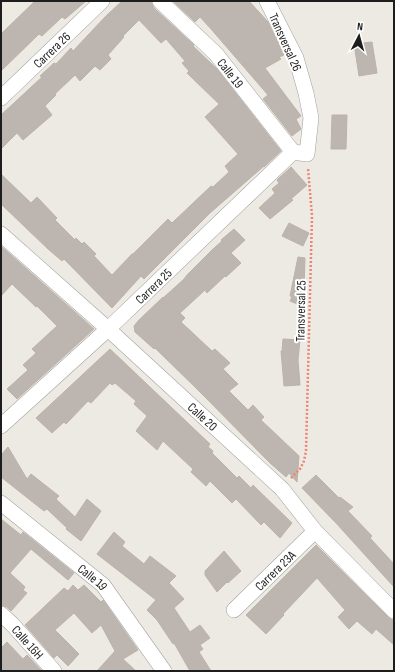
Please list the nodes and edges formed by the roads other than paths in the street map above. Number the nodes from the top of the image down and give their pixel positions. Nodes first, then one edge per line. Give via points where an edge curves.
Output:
1 (102, 1) edge
2 (160, 1) edge
3 (267, 1) edge
4 (1, 98) edge
5 (300, 153) junction
6 (1, 234) edge
7 (108, 329) junction
8 (1, 426) edge
9 (1, 503) edge
10 (315, 532) junction
11 (234, 610) dead end
12 (394, 610) edge
13 (1, 614) edge
14 (161, 670) edge
15 (54, 671) edge

1 - 4 street, Carrera 26
2 - 5 street, Calle 19 via 216,54
3 - 5 street, Transversal 26 via 296,58 306,94 311,118
5 - 7 street, Carrera 25
6 - 7 street, Calle 20
7 - 8 street, Carrera 25
7 - 10 street, Calle 20 via 282,489
9 - 14 street, Calle 19 via 103,585
10 - 11 street, Carrera 23A
10 - 12 street, Calle 20
13 - 15 street, Calle 16H

